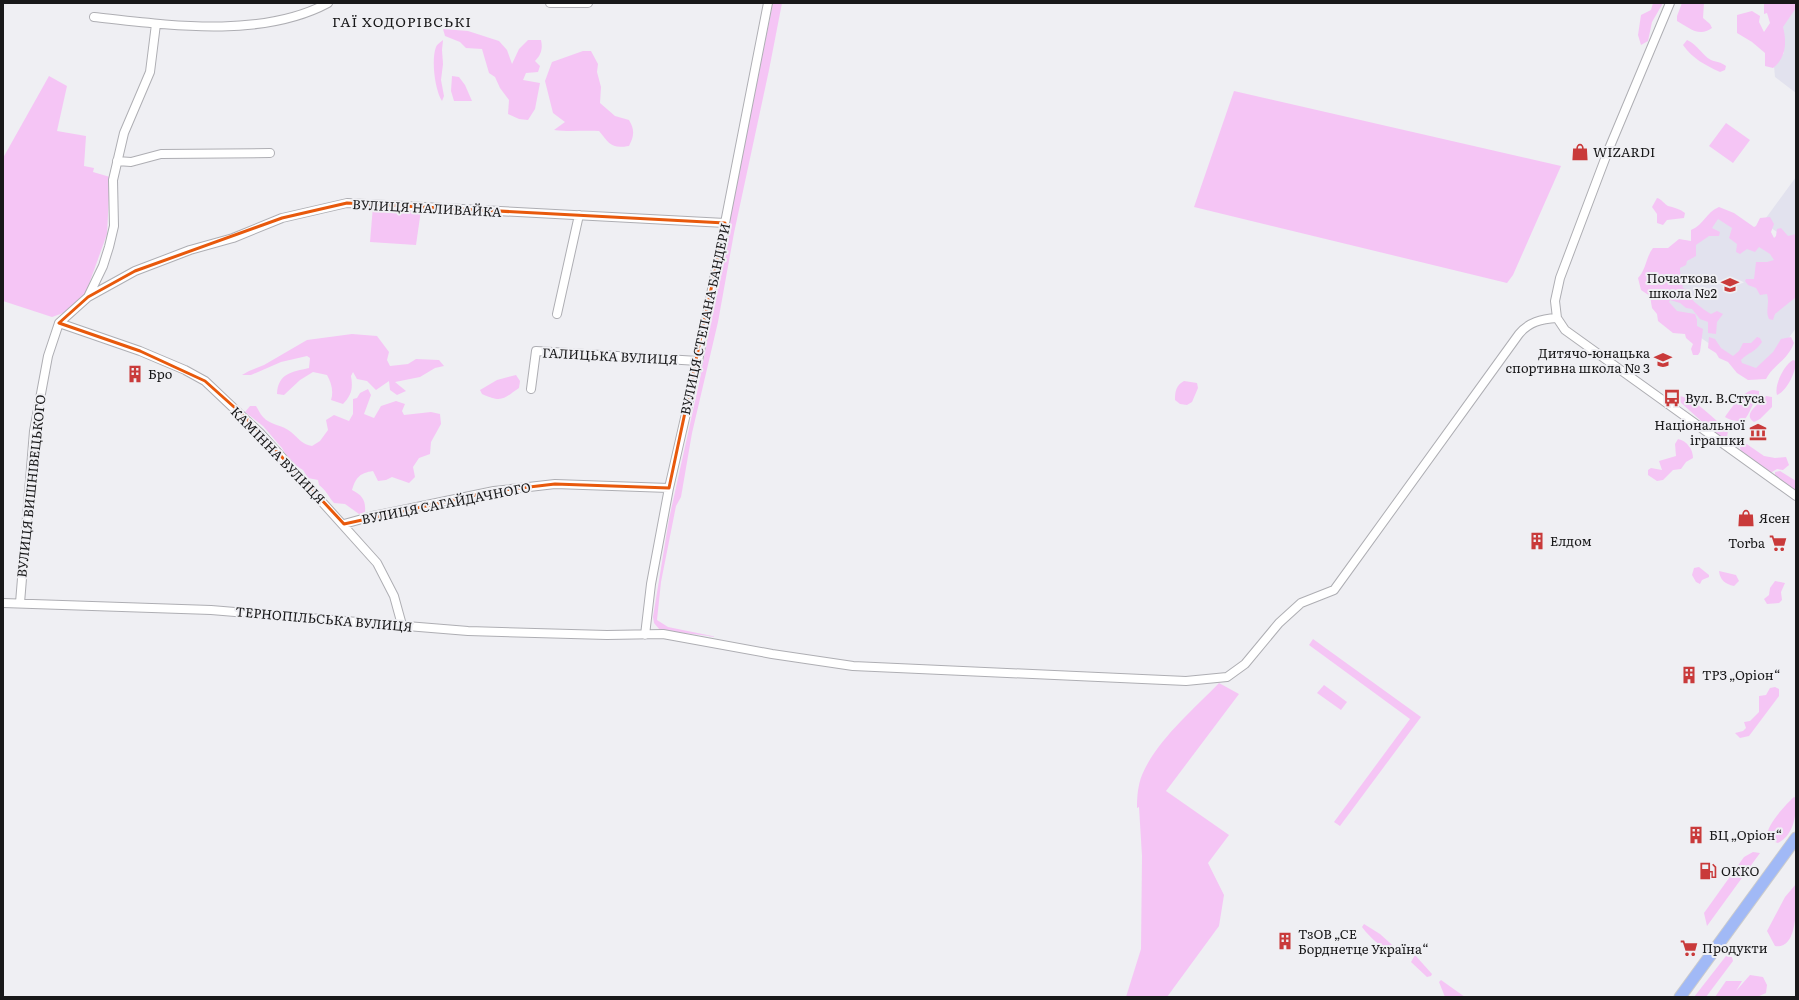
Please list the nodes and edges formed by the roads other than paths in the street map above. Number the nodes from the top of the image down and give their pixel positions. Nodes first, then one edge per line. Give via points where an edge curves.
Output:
1 (328, 3) edge
2 (550, 3) edge
3 (588, 3) edge
4 (768, 3) edge
5 (1670, 3) edge
6 (94, 17) dead end
7 (156, 24) junction
8 (270, 153) dead end
9 (117, 161) junction
10 (578, 215) junction
11 (725, 223) junction
12 (88, 297) junction
13 (557, 314) dead end
14 (1557, 318) junction
15 (60, 323) junction
16 (698, 361) junction
17 (530, 389) dead end
18 (669, 488) junction
19 (1796, 496) edge
20 (344, 524) junction
21 (3, 603) edge
22 (20, 603) junction
23 (402, 625) junction
24 (645, 635) junction
25 (1796, 838) edge
26 (1680, 997) edge

1 - 7 street via 281,19 247,24
2 - 3 street
4 - 11 street, ВУЛИЦЯ СТЕПАНА БАНДЕРИ
5 - 14 street via 1608,151 1560,278 1555,301
6 - 7 street
7 - 9 street via 150,72 124,133
8 - 9 street via 161,154 131,162
9 - 12 street via 112,185 114,226 103,266
10 - 11 street, ВУЛИЦЯ НАЛИВАЙКА
10 - 12 street, ВУЛИЦЯ НАЛИВАЙКА via 346,203 282,218 233,238 190,250 135,271
10 - 13 street
11 - 16 street, ВУЛИЦЯ СТЕПАНА БАНДЕРИ
12 - 15 street, ВУЛИЦЯ НАЛИВАЙКА
14 - 19 street via 1565,330
14 - 24 street, ТЕРНОПІЛЬСЬКА ВУЛИЦЯ via 1538,320 1519,334 1334,590 1301,603 1279,622 1246,664 1227,677 1186,681 853,666 663,634
15 - 20 street, КАМІННА ВУЛИЦЯ via 140,351 205,381 243,415
15 - 22 street, ВУЛИЦЯ ВИШНІВЕЦЬКОГО via 48,356 34,431
16 - 17 street, ГАЛИЦЬКА ВУЛИЦЯ via 536,351
16 - 18 street, ВУЛИЦЯ СТЕПАНА БАНДЕРИ
18 - 20 street, ВУЛИЦЯ САГАЙДАЧНОГО via 555,484 494,491
18 - 24 street, ВУЛИЦЯ СТЕПАНА БАНДЕРИ via 651,584
20 - 23 street, КАМІННА ВУЛИЦЯ via 383,572 394,596
21 - 22 street, ТЕРНОПІЛЬСЬКА ВУЛИЦЯ
22 - 23 street, ТЕРНОПІЛЬСЬКА ВУЛИЦЯ via 211,610
23 - 24 street, ТЕРНОПІЛЬСЬКА ВУЛИЦЯ via 515,633
25 - 26 highway

